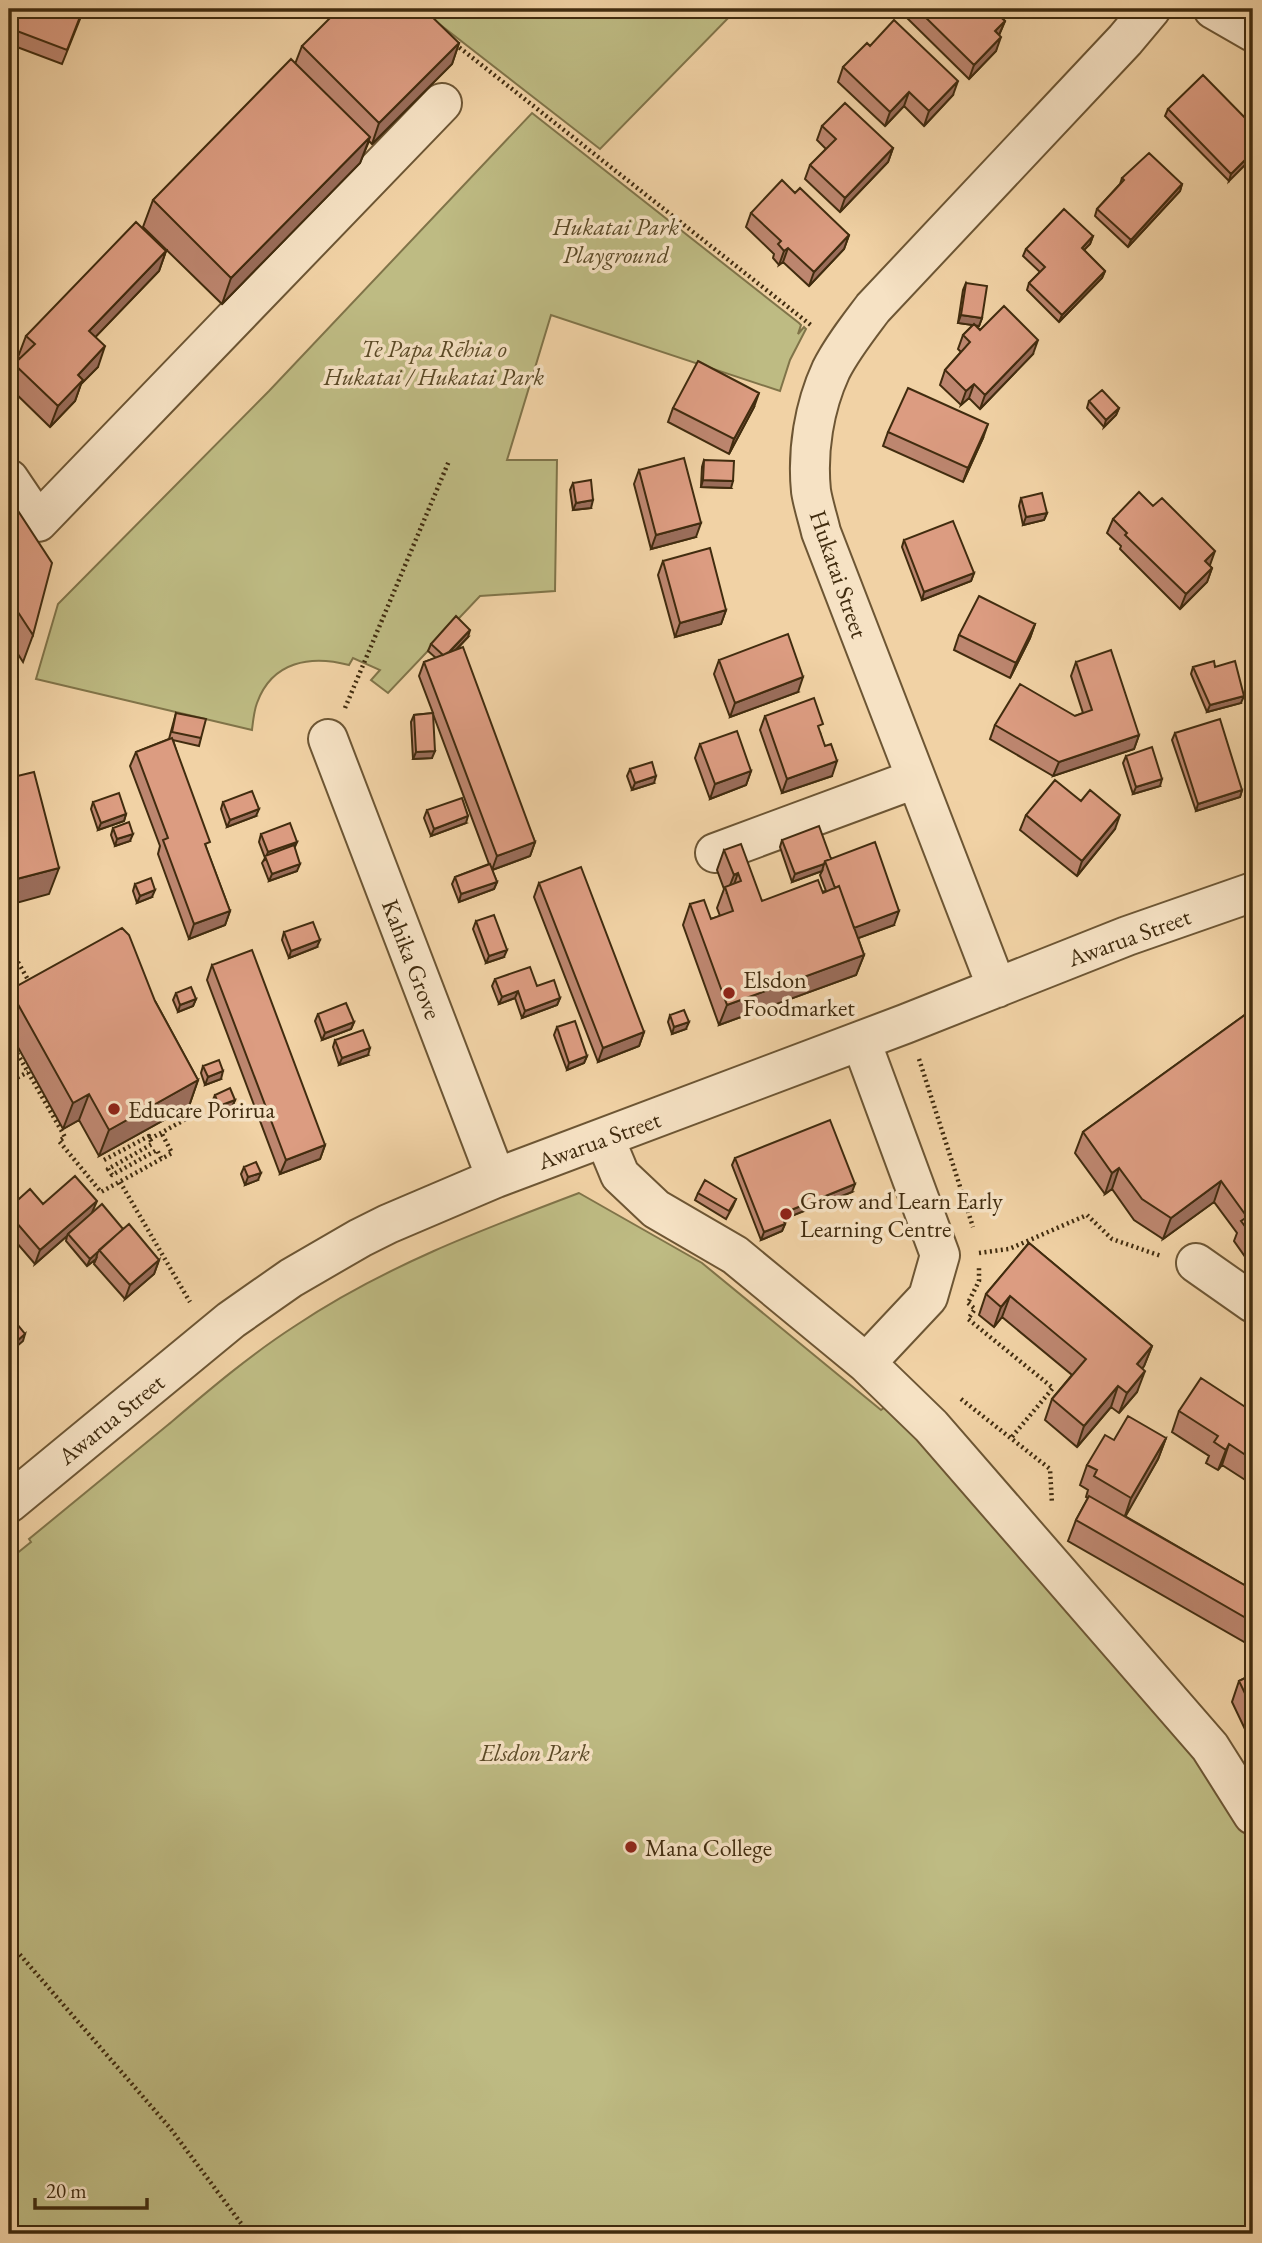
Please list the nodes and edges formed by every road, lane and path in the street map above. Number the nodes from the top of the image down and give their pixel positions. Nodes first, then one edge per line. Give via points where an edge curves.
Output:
1 (1151, 9) edge
2 (1213, 9) edge
3 (1253, 32) edge
4 (454, 43) edge
5 (442, 103) dead end
6 (812, 326) dead end
7 (449, 461) dead end
8 (9, 479) edge
9 (328, 739) joint
10 (915, 779) junction
11 (715, 853) dead end
12 (1253, 892) edge
13 (18, 962) dead end
14 (997, 988) junction
15 (36, 995) edge
16 (9, 1039) edge
17 (861, 1041) junction
18 (28, 1072) junction
19 (9, 1078) edge
20 (193, 1115) edge
21 (161, 1132) junction
22 (150, 1139) junction
23 (605, 1139) junction
24 (161, 1158) junction
25 (104, 1160) edge
26 (496, 1178) junction
27 (120, 1182) junction
28 (979, 1253) dead end
29 (1196, 1263) joint
30 (190, 1302) dead end
31 (968, 1303) dead end
32 (1253, 1303) edge
33 (866, 1363) junction
34 (1011, 1438) dead end
35 (9, 1503) edge
36 (1253, 1815) edge
37 (9, 1942) edge
38 (248, 2234) edge

1 - 10 street, Hukatai Street via 873,308 830,372 815,416 811,492 821,532
2 - 3 street
4 - 6 path
5 - 8 street via 38,522
7 - 9 path via 352,695
9 - 26 street, Kahika Grove
10 - 11 street
10 - 14 street, Hukatai Street
12 - 14 street, Awarua Street
13 - 15 path
14 - 17 street, Awarua Street
16 - 18 path
17 - 23 street, Awarua Street
17 - 33 street via 940,1255 928,1297
18 - 19 path
18 - 27 path via 65,1137 59,1141 102,1192
20 - 21 path
21 - 22 path
21 - 24 path via 172,1153
22 - 24 path via 152,1143 108,1169 112,1175 157,1150
22 - 25 path
23 - 26 street, Awarua Street
23 - 33 street via 620,1174 656,1209 735,1255
24 - 27 path
26 - 35 street, Awarua Street via 379,1228 291,1278 231,1320
27 - 30 path
28 - 29 path via 1009,1250 1087,1215 1112,1239 1174,1261
29 - 32 street
31 - 34 path via 975,1309 968,1319 1053,1388
33 - 36 street via 931,1426 1210,1747
37 - 38 path via 170,2128

